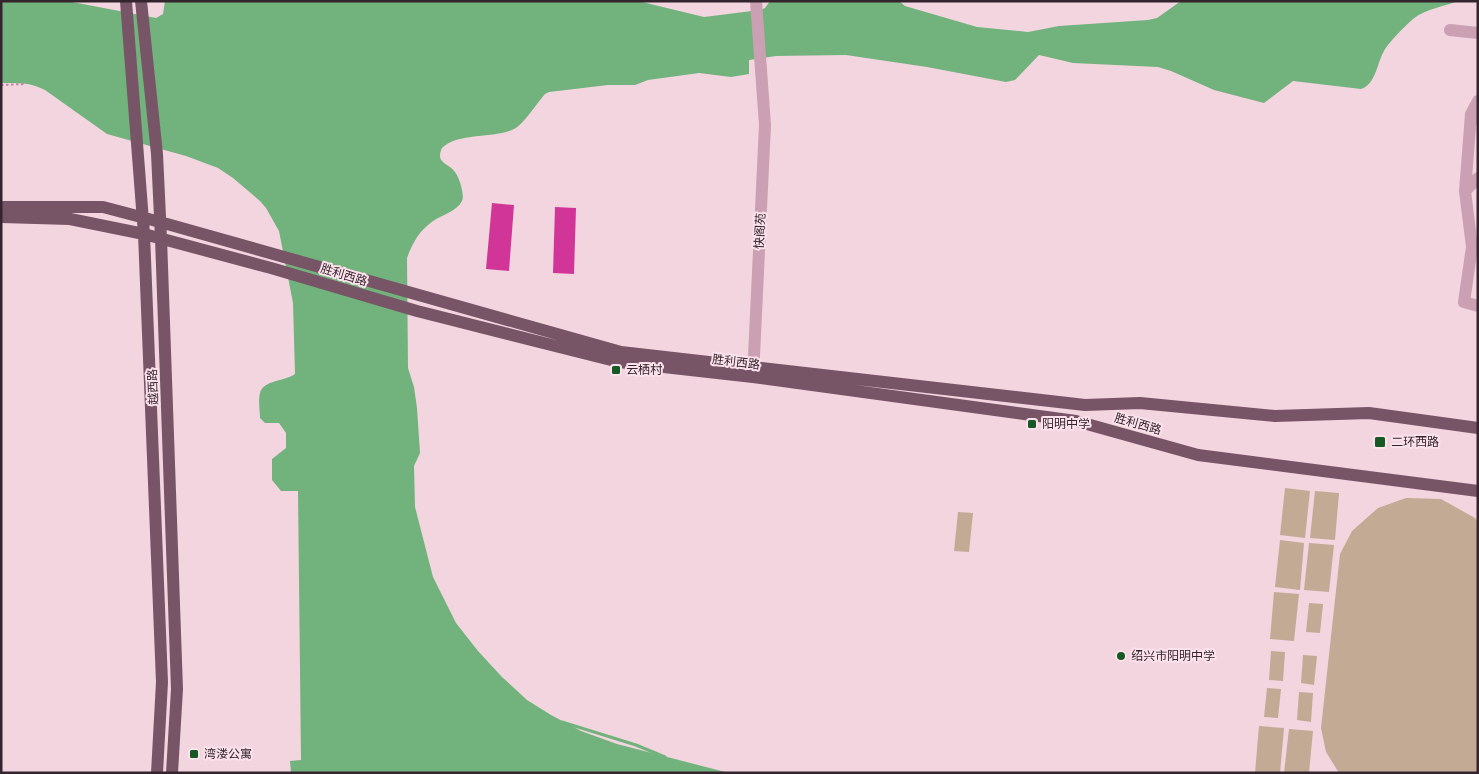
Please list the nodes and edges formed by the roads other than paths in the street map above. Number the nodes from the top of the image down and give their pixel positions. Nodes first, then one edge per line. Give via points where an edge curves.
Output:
1 (126, 1) edge
2 (141, 1) edge
3 (756, 1) edge
4 (1450, 30) dead end
5 (1478, 33) edge
6 (1478, 101) edge
7 (1474, 119) edge
8 (1478, 178) edge
9 (1465, 191) junction
10 (1, 207) edge
11 (1, 217) edge
12 (143, 218) junction
13 (160, 222) junction
14 (144, 234) junction
15 (161, 238) junction
16 (1478, 306) edge
17 (753, 372) junction
18 (1478, 428) edge
19 (1478, 491) edge
20 (157, 773) edge
21 (172, 773) edge

1 - 12 main road, 越西路
2 - 13 main road, 越西路 via 157,154
3 - 17 street, 快阁苑 via 765,125
4 - 5 street
6 - 7 street
7 - 9 street
8 - 9 street
9 - 16 street via 1472,247 1464,302
10 - 12 main road, 胜利西路 via 103,207
11 - 14 main road, 胜利西路 via 70,219
12 - 13 main road, 胜利西路
12 - 14 main road, 越西路
13 - 15 main road, 越西路
13 - 17 main road, 胜利西路 via 621,352
14 - 15 main road, 胜利西路
14 - 20 main road, 越西路 via 162,682
15 - 17 main road, 胜利西路 via 417,311 619,362
15 - 21 main road, 越西路 via 176,689
17 - 18 main road, 胜利西路 via 1085,405 1140,403 1275,416 1369,413
17 - 19 main road, 胜利西路 via 1076,421 1198,455

